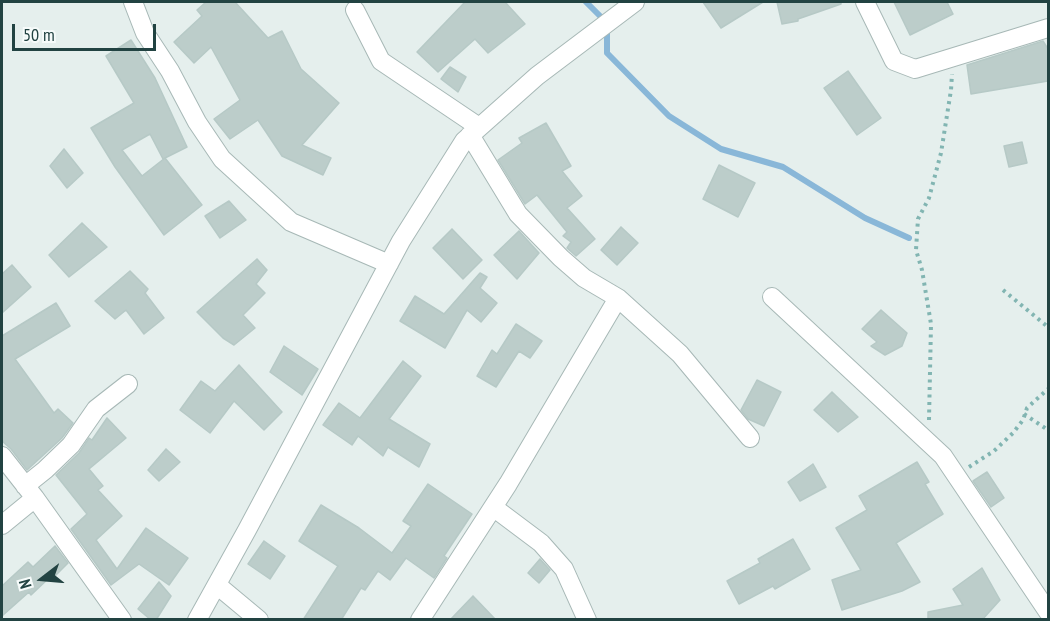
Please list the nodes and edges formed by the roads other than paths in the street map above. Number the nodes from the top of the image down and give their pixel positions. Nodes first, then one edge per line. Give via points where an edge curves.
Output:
1 (133, 2) edge
2 (633, 2) edge
3 (865, 2) edge
4 (355, 10) dead end
5 (1048, 28) edge
6 (475, 131) junction
7 (389, 264) junction
8 (772, 297) dead end
9 (618, 298) junction
10 (128, 384) dead end
11 (750, 438) dead end
12 (2, 456) edge
13 (30, 492) junction
14 (493, 507) junction
15 (2, 525) edge
16 (217, 585) junction
17 (1048, 612) edge
18 (420, 619) edge
19 (122, 620) edge
20 (197, 620) edge
21 (259, 620) edge
22 (587, 620) edge

1 - 7 street via 145,33 222,159 291,222
2 - 6 street via 537,76
3 - 5 street via 894,61 915,69
4 - 6 street via 381,61
6 - 7 street via 464,141
6 - 9 street via 519,214 584,278
7 - 16 street
8 - 17 street via 943,456
9 - 11 street via 680,354
9 - 14 street
10 - 13 street via 96,409
12 - 13 street
13 - 15 street
13 - 19 street
14 - 18 street
14 - 22 street via 541,543 564,569
16 - 20 street
16 - 21 street

